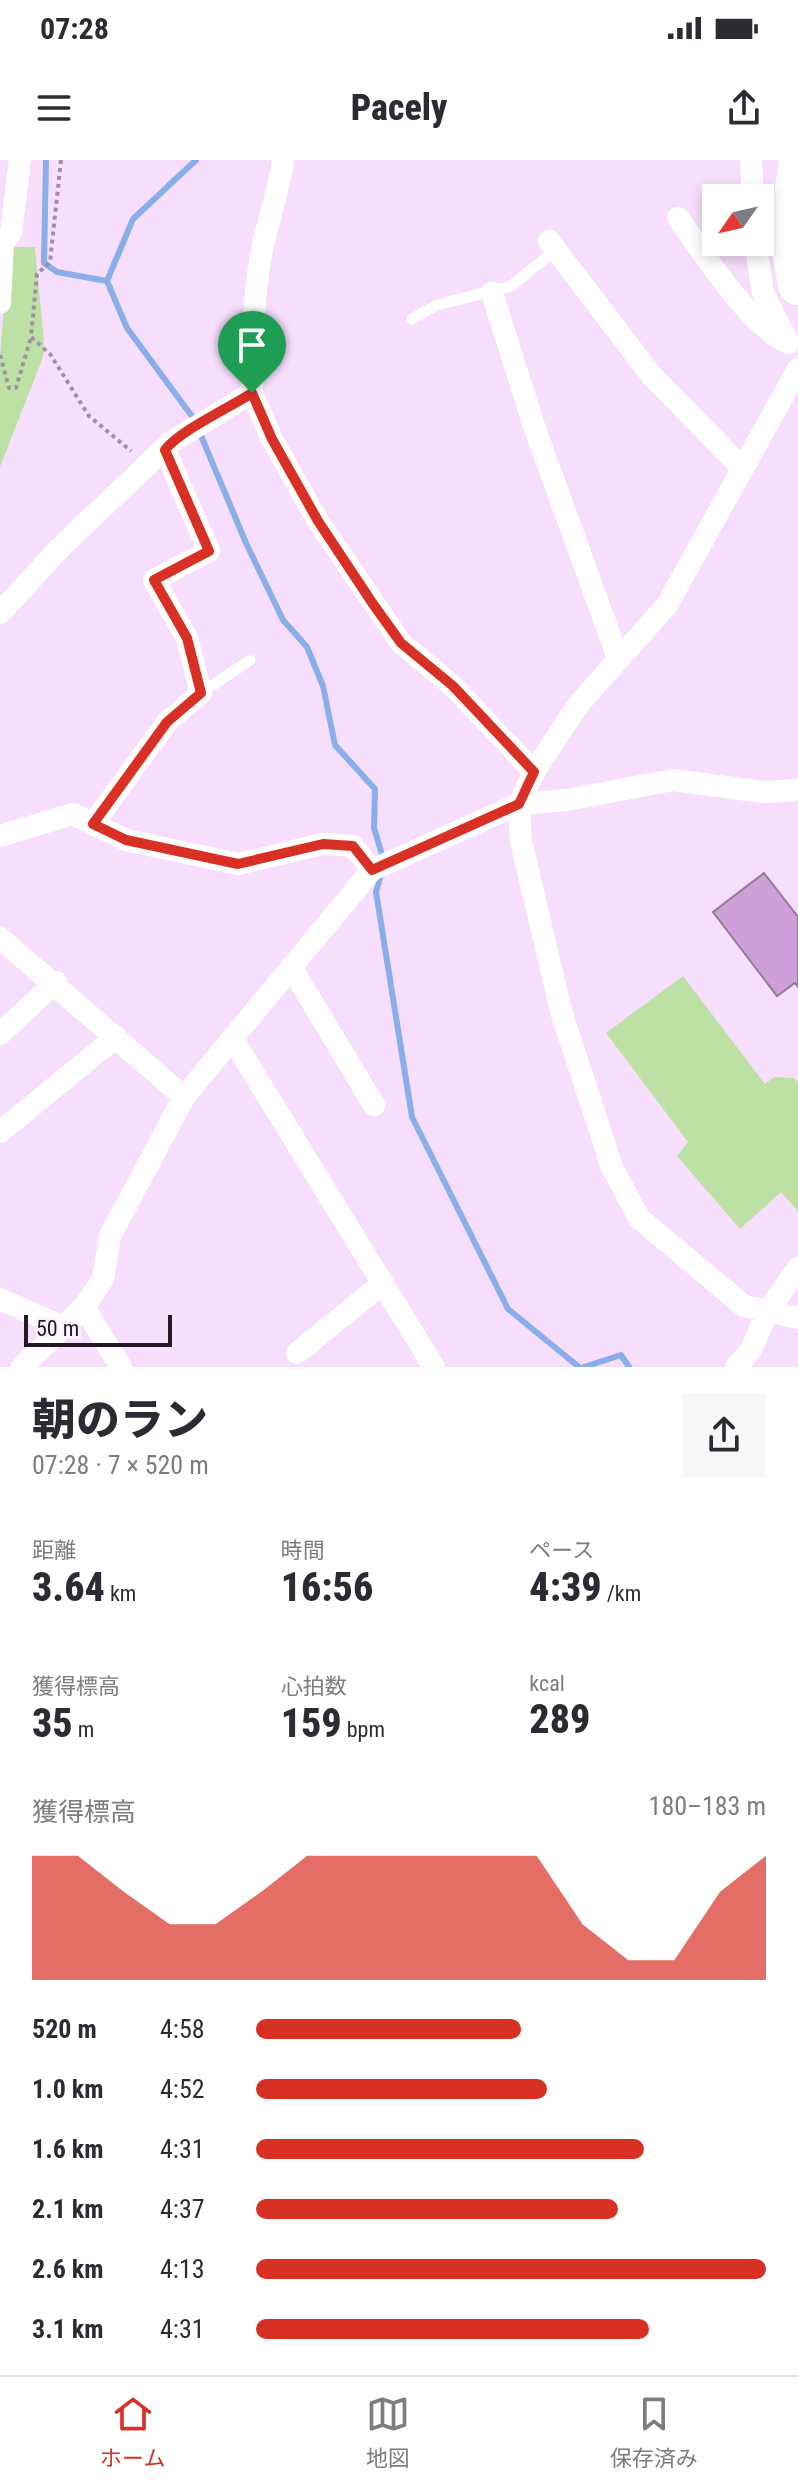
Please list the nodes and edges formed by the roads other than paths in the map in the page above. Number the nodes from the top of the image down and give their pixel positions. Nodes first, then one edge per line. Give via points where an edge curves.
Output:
1 (20, 160) edge
2 (283, 160) edge
3 (751, 160) edge
4 (798, 167) edge
5 (752, 184) edge
6 (7, 214) edge
7 (678, 218) dead end
8 (552, 246) joint
9 (757, 256) edge
10 (798, 285) edge
11 (492, 293) junction
12 (0, 303) edge
13 (412, 319) dead end
14 (793, 352) edge
15 (798, 369) edge
16 (252, 393) junction
17 (165, 450) junction
18 (743, 469) junction
19 (0, 613) edge
20 (618, 658) junction
21 (250, 660) dead end
22 (201, 693) junction
23 (534, 772) junction
24 (798, 790) edge
25 (519, 804) junction
26 (93, 824) junction
27 (0, 836) edge
28 (372, 870) junction
29 (0, 938) edge
30 (291, 967) junction
31 (56, 982) junction
32 (0, 1034) edge
33 (116, 1037) junction
34 (232, 1038) junction
35 (184, 1097) junction
36 (374, 1105) dead end
37 (0, 1132) edge
38 (798, 1268) edge
39 (382, 1284) junction
40 (0, 1299) edge
41 (84, 1307) junction
42 (767, 1312) junction
43 (798, 1318) edge
44 (61, 1326) junction
45 (297, 1353) dead end
46 (22, 1367) edge
47 (121, 1367) edge
48 (434, 1367) edge
49 (736, 1367) edge

1 - 6 street
2 - 16 street via 262,251 251,340
3 - 5 street
4 - 10 highway via 789,231
6 - 12 street via 11,232 3,244
7 - 14 street via 722,279
8 - 11 lane via 511,286
8 - 18 street via 652,376
9 - 14 street via 763,293
11 - 13 lane via 437,305
11 - 20 street
15 - 18 street
16 - 17 street via 188,430
16 - 23 street via 318,521 401,643 453,686
17 - 19 street via 59,549
17 - 22 street via 209,551 154,580 187,638
18 - 20 street via 667,605
20 - 23 street via 578,705
21 - 22 lane
22 - 26 street via 167,722
23 - 25 street
24 - 25 street via 763,792 673,780
25 - 28 street
25 - 42 street via 521,841 536,892 546,960 612,1167 639,1218 744,1306
26 - 27 street via 73,814
26 - 28 street via 126,840 238,864 323,844 353,846
28 - 30 street
29 - 31 street
30 - 34 street
30 - 36 street
31 - 32 street
31 - 33 street
33 - 35 street
33 - 37 street
34 - 35 street
34 - 39 street
35 - 41 street via 110,1236 103,1279
38 - 42 street
39 - 45 street
39 - 48 street
40 - 44 street
41 - 44 street
41 - 47 street
42 - 43 street
42 - 49 street via 751,1350
44 - 46 street

